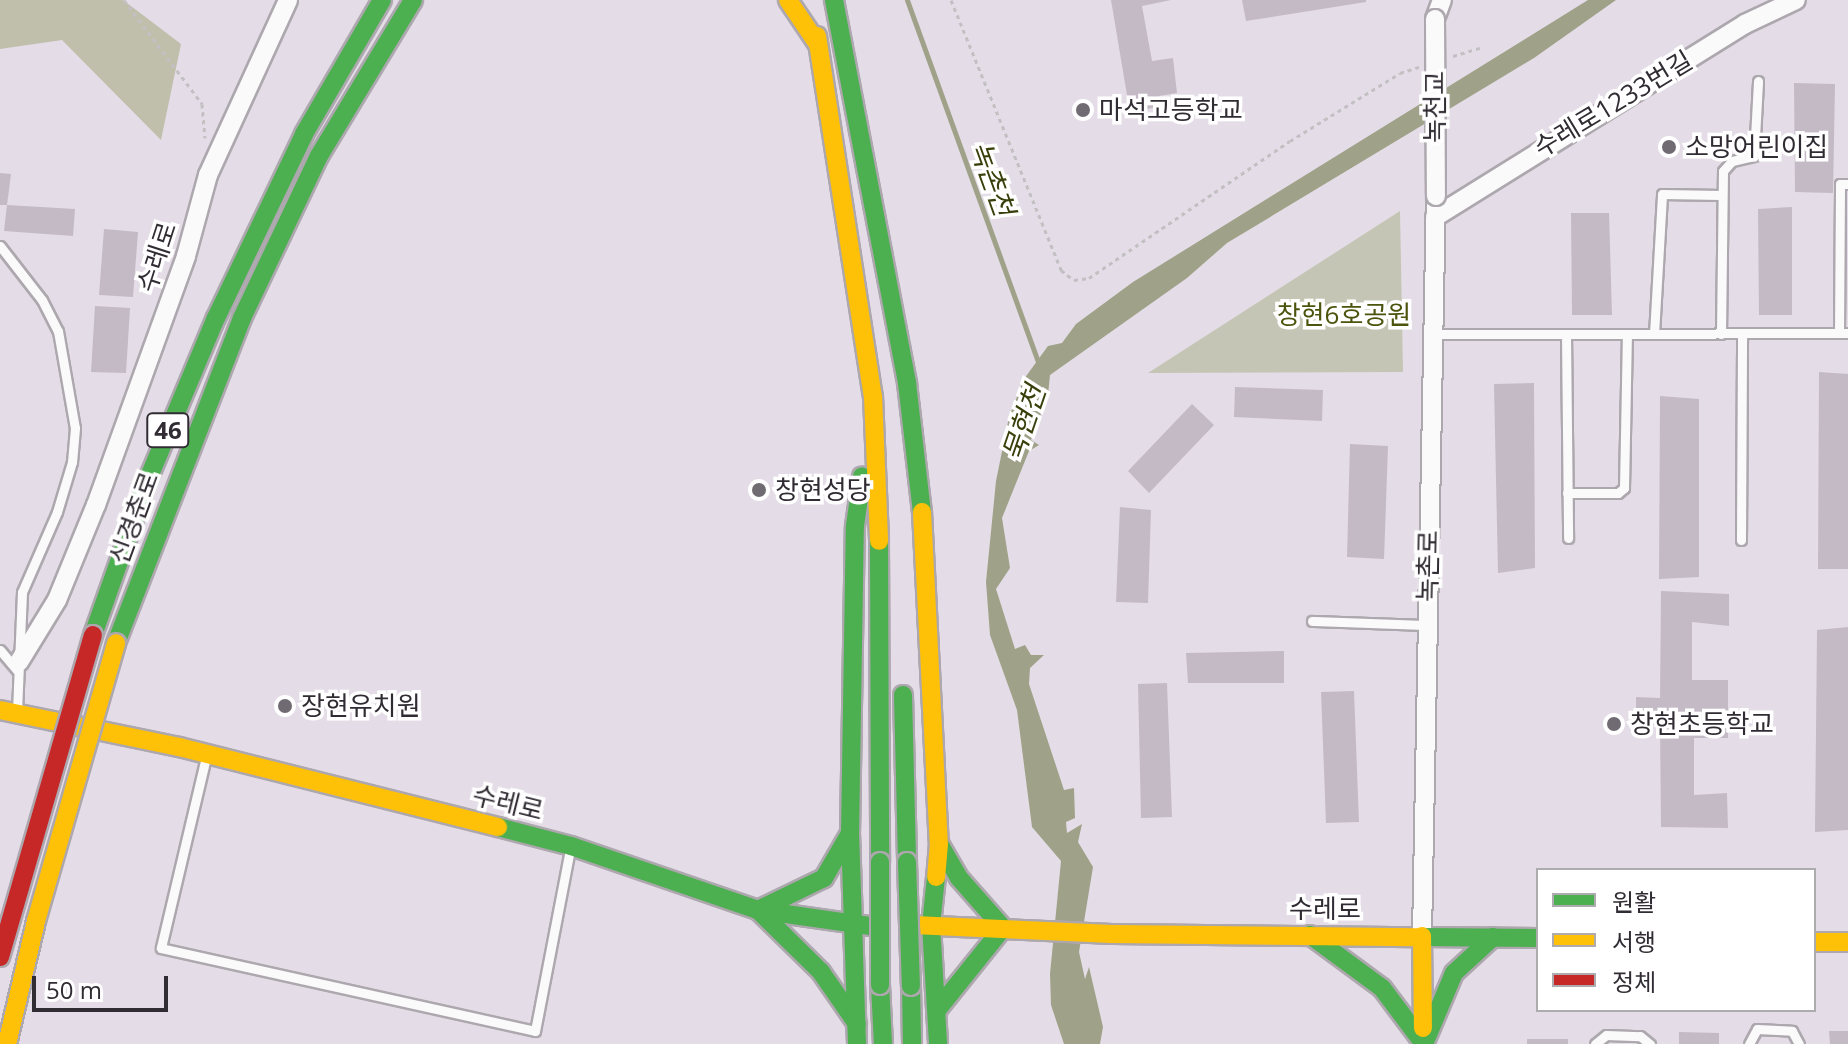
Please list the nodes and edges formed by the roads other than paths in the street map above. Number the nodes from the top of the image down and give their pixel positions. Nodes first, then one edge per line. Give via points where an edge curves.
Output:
1 (288, 0) edge
2 (382, 0) edge
3 (413, 0) edge
4 (788, 0) edge
5 (815, 0) edge
6 (834, 0) edge
7 (1442, 0) edge
8 (1796, 0) edge
9 (422, 24) dead end
10 (817, 43) junction
11 (1758, 81) dead end
12 (319, 156) junction
13 (1848, 184) edge
14 (1721, 195) junction
15 (1436, 196) joint
16 (875, 211) junction
17 (1435, 217) junction
18 (0, 246) edge
19 (1843, 333) edge
20 (1432, 334) junction
21 (1566, 334) junction
22 (1627, 334) junction
23 (1654, 334) junction
24 (1721, 334) junction
25 (1742, 334) junction
26 (873, 396) junction
27 (897, 472) dead end
28 (1567, 493) junction
29 (899, 519) dead end
30 (1568, 538) dead end
31 (1741, 540) dead end
32 (900, 566) dead end
33 (1312, 621) dead end
34 (1427, 625) junction
35 (0, 650) edge
36 (19, 667) junction
37 (902, 675) dead end
38 (8, 710) edge
39 (206, 755) junction
40 (850, 835) junction
41 (939, 844) junction
42 (571, 846) junction
43 (758, 910) junction
44 (931, 925) junction
45 (851, 926) junction
46 (1003, 928) junction
47 (1310, 935) junction
48 (1422, 936) junction
49 (1493, 937) junction
50 (1536, 938) edge
51 (1816, 942) edge
52 (1848, 942) edge
53 (0, 957) edge
54 (937, 1010) junction
55 (857, 1024) junction
56 (7, 1044) edge
57 (857, 1044) edge
58 (883, 1044) edge
59 (912, 1044) edge
60 (938, 1044) edge
61 (1424, 1044) edge
62 (1595, 1044) edge
63 (1650, 1044) edge
64 (1749, 1044) edge
65 (1799, 1044) edge

1 - 36 street, 수레로 via 208,175 186,256 96,505 57,600
2 - 53 main road, 신경춘로 / 46, bridge via 304,134 216,318 149,477 93,635
3 - 12 main road, 신경춘로
4 - 10 main road
5 - 10 main road
6 - 16 main road
7 - 15 street, 녹천교, bridge via 1435,19
8 - 17 street, 수레로1233번길 via 1732,31
9 - 12 main road
10 - 26 main road
11 - 14 lane via 1754,156 1724,165
12 - 56 main road, 신경춘로, bridge via 214,385 116,643 36,921
13 - 19 lane via 1840,184
14 - 23 lane via 1662,194
14 - 24 lane
15 - 17 street, 녹촌로
16 - 27 main road
16 - 41 main road via 921,488
17 - 20 street, 녹촌로
18 - 36 lane via 42,300 58,331 75,428 72,462 57,512 22,592
19 - 25 lane
20 - 21 lane
20 - 34 street, 녹촌로
21 - 22 lane
21 - 28 lane
22 - 23 lane
22 - 28 lane via 1624,488 1618,493
23 - 24 lane
24 - 25 lane
25 - 31 lane
26 - 40 main road via 855,526
26 - 58 main road, bridge via 879,511
28 - 30 lane
29 - 32 main road
33 - 34 lane
34 - 48 street, 녹촌로
35 - 36 lane
36 - 38 lane
37 - 59 main road, bridge
38 - 39 main road, 수레로
39 - 42 main road, 수레로
39 - 42 lane via 161,948 535,1031
40 - 43 main road via 824,878
40 - 45 main road
41 - 44 main road
41 - 46 main road via 959,878
42 - 43 main road, 수레로
43 - 45 main road, 수레로
43 - 55 main road via 821,972
44 - 45 main road, 수레로
44 - 46 main road, 수레로
44 - 54 main road
45 - 55 main road
46 - 47 main road, 수레로
46 - 54 main road
47 - 48 main road, 수레로
47 - 61 main road via 1382,988
48 - 49 main road, 수레로
48 - 61 main road
49 - 50 main road, 수레로
49 - 61 main road via 1454,973
51 - 52 main road
54 - 60 main road
55 - 57 main road
62 - 63 lane via 1606,1035 1640,1036
64 - 65 lane via 1757,1029 1779,1029 1792,1031

